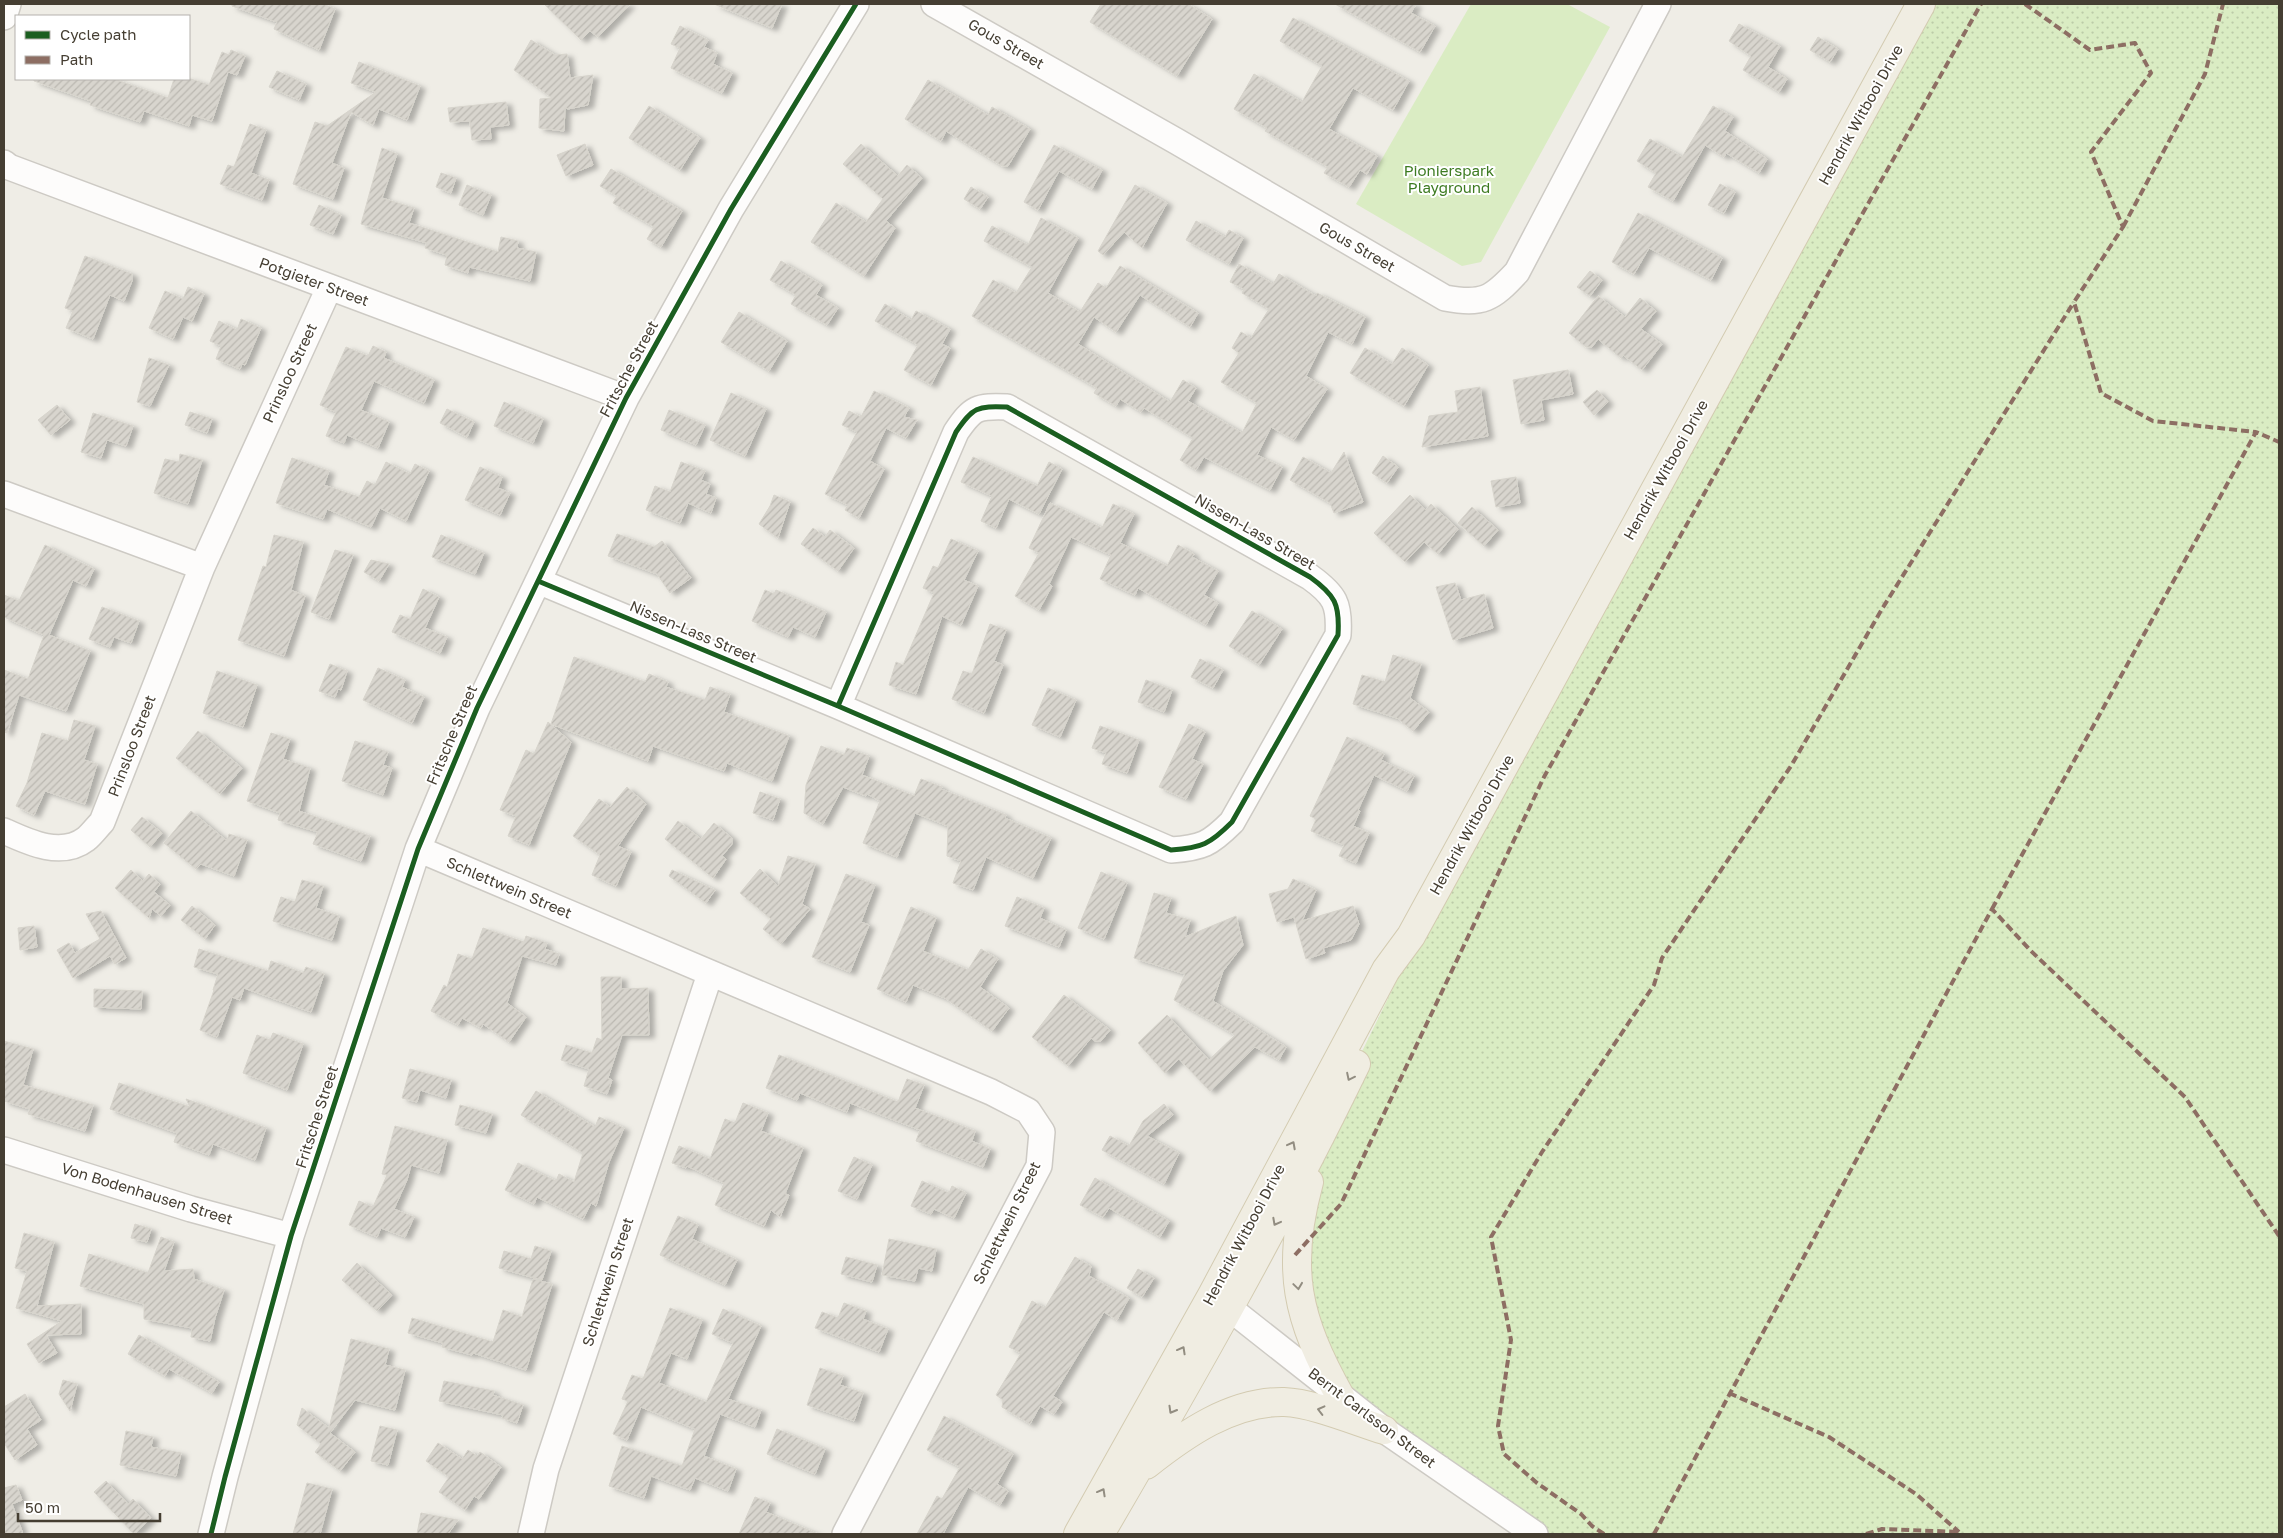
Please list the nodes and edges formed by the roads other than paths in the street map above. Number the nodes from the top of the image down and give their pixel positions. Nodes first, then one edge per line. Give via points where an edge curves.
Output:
1 (8, 4) edge
2 (856, 4) edge
3 (934, 4) edge
4 (1658, 4) edge
5 (1921, 4) edge
6 (4, 17) edge
7 (4, 163) edge
8 (329, 288) junction
9 (626, 398) junction
10 (4, 494) edge
11 (202, 567) junction
12 (538, 581) junction
13 (838, 706) junction
14 (4, 831) edge
15 (418, 849) junction
16 (1411, 936) junction
17 (710, 974) junction
18 (1322, 1135) junction
19 (4, 1150) edge
20 (291, 1236) junction
21 (1221, 1302) junction
22 (1340, 1396) junction
23 (1384, 1430) junction
24 (1135, 1474) junction
25 (211, 1534) edge
26 (530, 1534) edge
27 (845, 1534) edge
28 (1078, 1534) edge
29 (1100, 1534) edge
30 (1535, 1534) edge

1 - 6 street
2 - 9 street, Fritsche Street via 731,209
3 - 4 street, Gous Street via 1445,298 1464,302 1484,300 1518,272
5 - 16 main road, Hendrik Witbooi Drive
7 - 8 street, Potgieter Street
8 - 9 street, Potgieter Street
8 - 11 street, Prinsloo Street
9 - 12 street, Fritsche Street
10 - 11 street
11 - 14 street, Prinsloo Street via 102,822 85,840 63,848 33,844
12 - 13 street, Nissen-Lass Street
12 - 15 street, Fritsche Street via 490,678
13 - 13 street, Nissen-Lass Street via 1171,850 1195,848 1216,838 1232,822 1338,635 1336,601 1327,589 1310,578 1007,407 986,406 969,413 956,432
15 - 17 street, Schlettwein Street
15 - 20 street, Fritsche Street
16 -> 18 main road, Hendrik Witbooi Drive via 1399,976
21 -> 16 main road, Hendrik Witbooi Drive via 1386,970
17 - 26 street, Schlettwein Street via 546,1469
17 - 27 street, Schlettwein Street via 991,1092 1028,1111 1042,1132 1039,1166
18 -> 21 main road, Hendrik Witbooi Drive
18 -> 22 main road via 1299,1218 1295,1255 1308,1328
19 - 20 street, Von Bodenhausen Street via 191,1209
20 - 25 street, Fritsche Street
21 - 22 street, Bernt Carlsson Street
21 -> 24 main road, Hendrik Witbooi Drive
28 -> 21 main road, Hendrik Witbooi Drive
22 - 23 street, Bernt Carlsson Street
23 -> 24 main road via 1286,1402 1262,1404 1239,1409 1191,1432
23 - 30 street, Bernt Carlsson Street
24 - 29 main road, Hendrik Witbooi Drive

